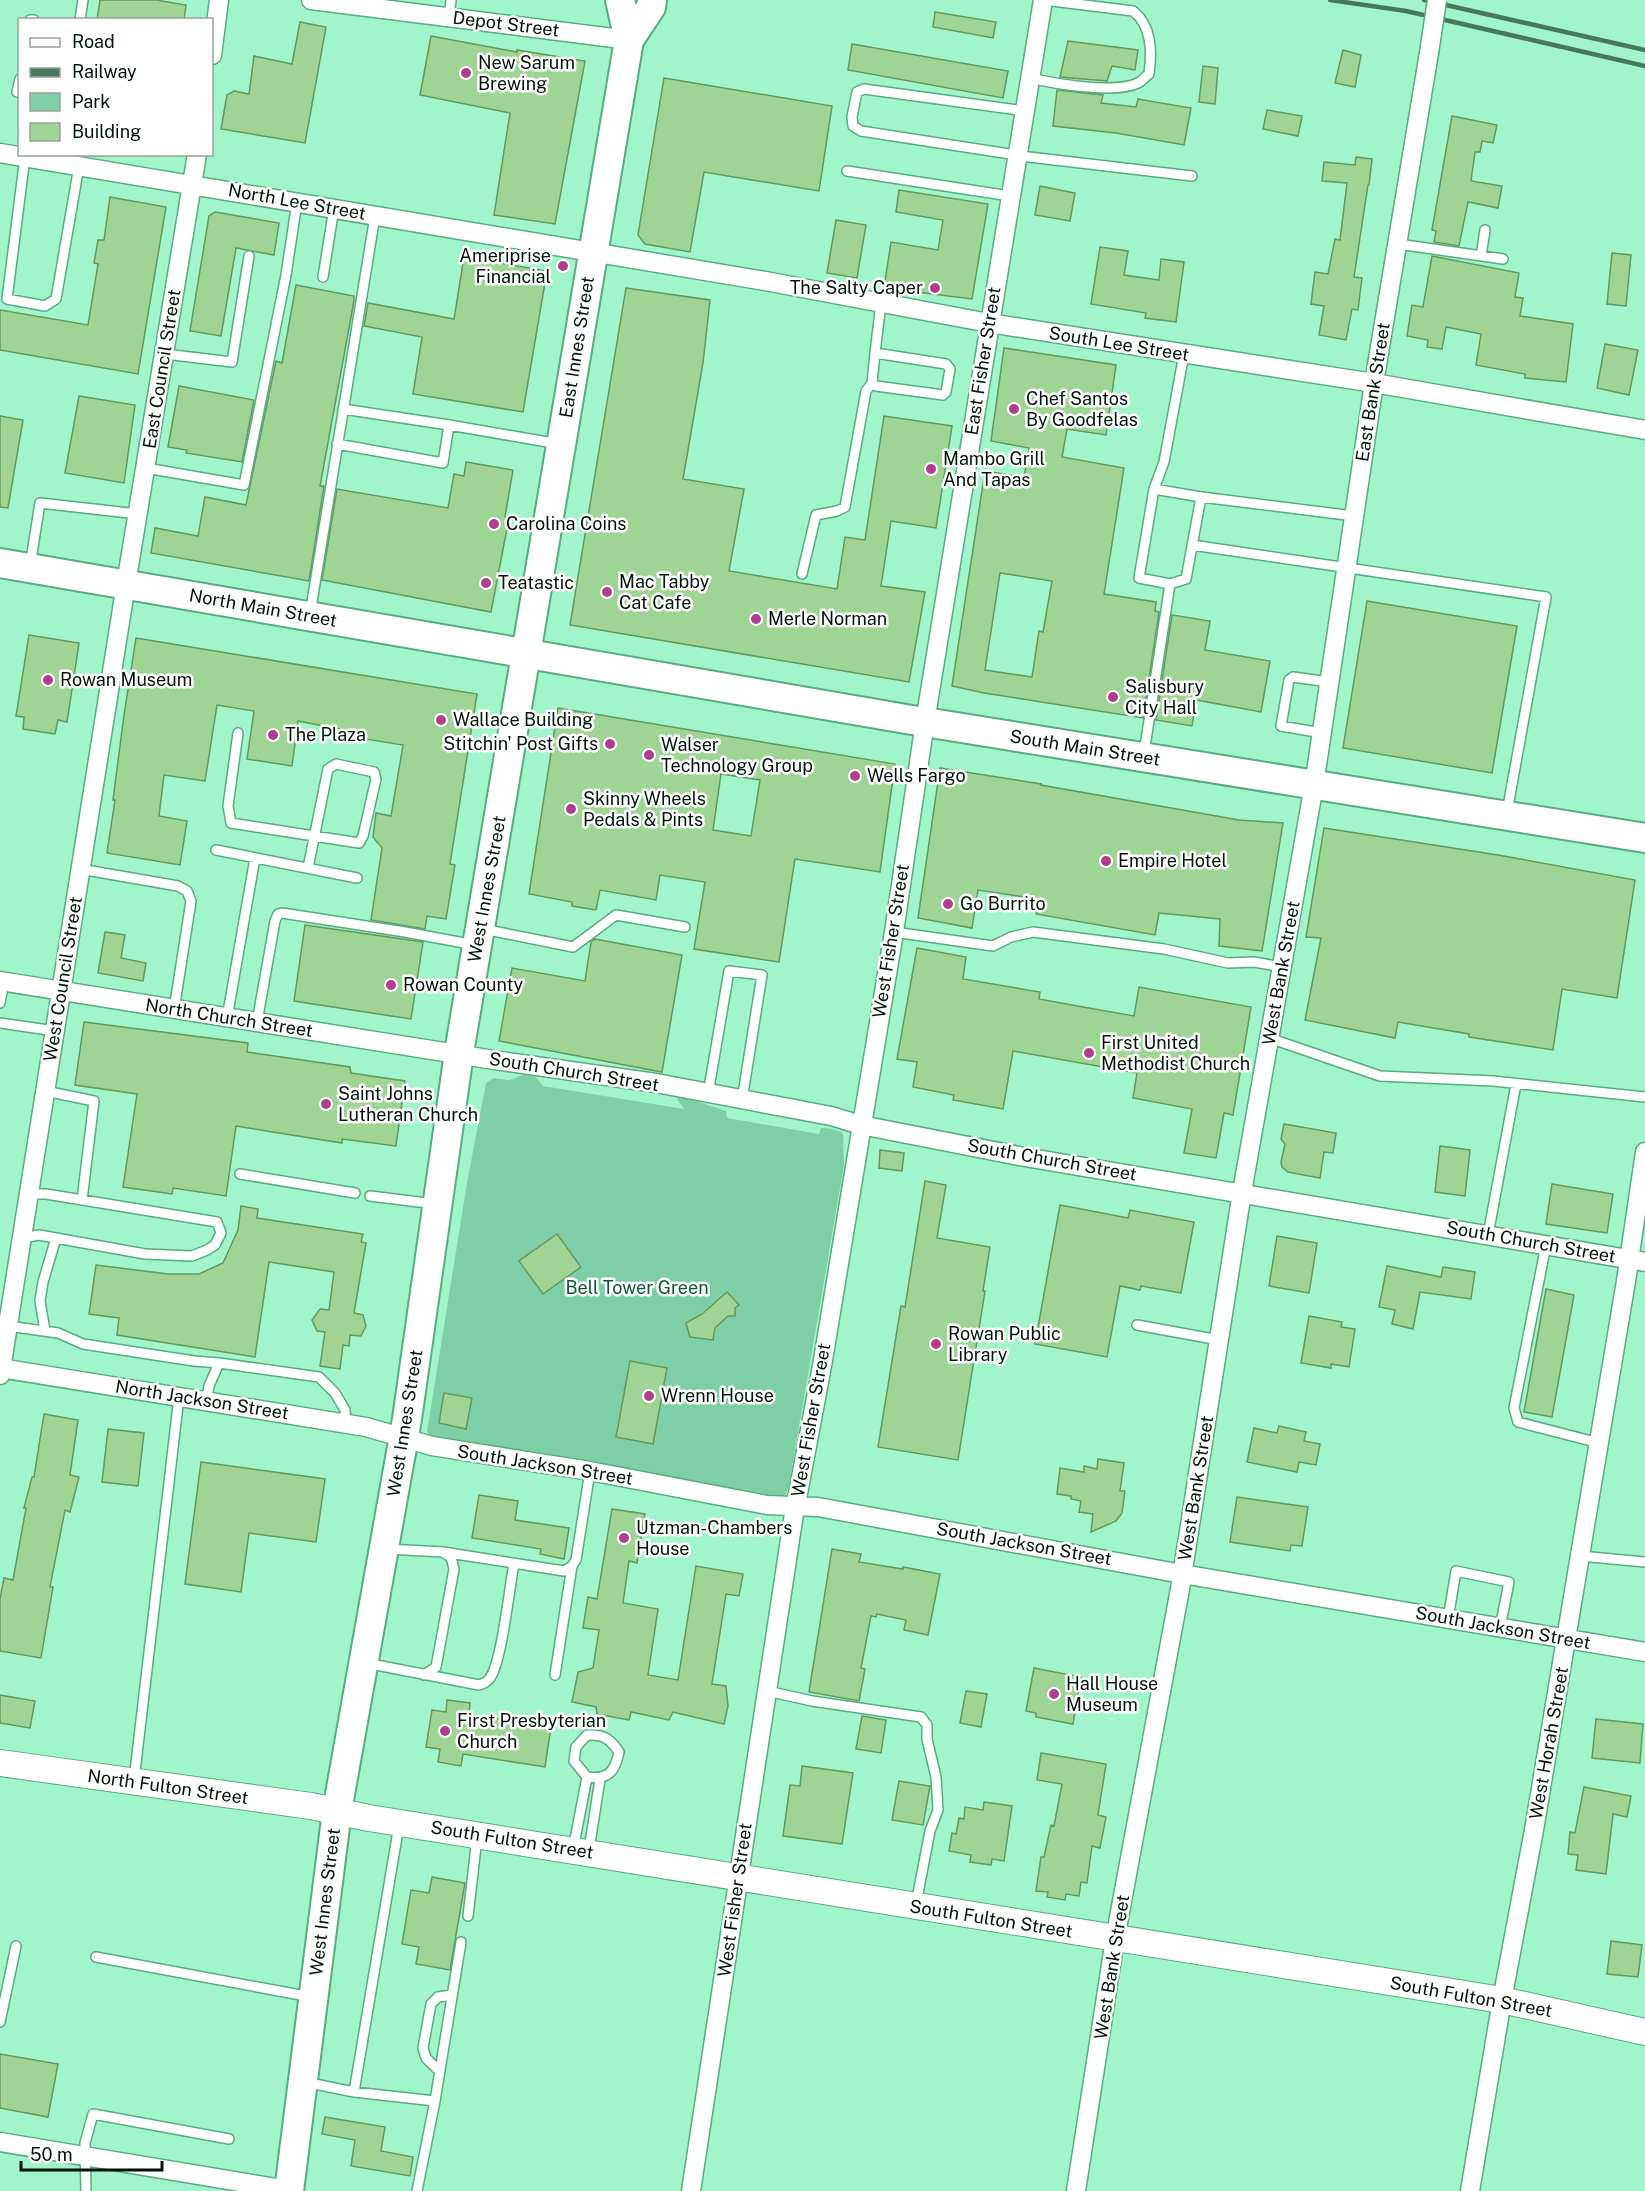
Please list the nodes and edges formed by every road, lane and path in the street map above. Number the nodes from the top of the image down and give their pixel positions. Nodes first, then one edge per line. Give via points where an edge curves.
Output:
1 (83, 0) edge
2 (219, 0) edge
3 (311, 0) edge
4 (620, 0) edge
5 (652, 0) edge
6 (1044, 0) edge
7 (1437, 0) edge
8 (450, 9) edge
9 (80, 18) edge
10 (629, 40) junction
11 (213, 47) edge
12 (1030, 78) junction
13 (1025, 111) junction
14 (0, 153) edge
15 (18, 156) edge
16 (19, 156) edge
17 (197, 156) edge
18 (1017, 156) junction
19 (25, 157) junction
20 (58, 158) edge
21 (79, 166) junction
22 (847, 171) dead end
23 (1192, 176) dead end
24 (192, 185) junction
25 (1010, 196) junction
26 (297, 202) junction
27 (334, 208) junction
28 (375, 216) junction
29 (1485, 230) dead end
30 (1398, 244) junction
31 (593, 252) junction
32 (249, 256) dead end
33 (1481, 256) junction
34 (1503, 259) dead end
35 (324, 277) dead end
36 (881, 303) junction
37 (989, 323) junction
38 (875, 353) junction
39 (165, 354) junction
40 (1184, 354) junction
41 (872, 382) junction
42 (1374, 383) junction
43 (343, 409) junction
44 (449, 425) junction
45 (1645, 430) edge
46 (337, 444) junction
47 (561, 445) junction
48 (146, 468) junction
49 (1154, 489) junction
50 (1201, 497) junction
51 (138, 514) junction
52 (1354, 516) junction
53 (1192, 545) junction
54 (0, 563) edge
55 (30, 568) junction
56 (1346, 569) junction
57 (802, 574) dead end
58 (126, 584) junction
59 (1170, 584) junction
60 (309, 616) junction
61 (526, 655) junction
62 (1329, 682) junction
63 (925, 722) junction
64 (238, 733) dead end
65 (1322, 733) junction
66 (1143, 757) junction
67 (1314, 785) junction
68 (1507, 816) junction
69 (314, 836) junction
70 (1645, 838) edge
71 (216, 850) dead end
72 (255, 858) junction
73 (308, 868) junction
74 (80, 869) junction
75 (357, 878) dead end
76 (685, 927) dead end
77 (894, 932) junction
78 (479, 937) junction
79 (1282, 967) junction
80 (2, 982) edge
81 (61, 992) junction
82 (0, 1003) edge
83 (174, 1010) junction
84 (227, 1018) junction
85 (257, 1022) junction
86 (0, 1023) edge
87 (55, 1031) junction
88 (1269, 1038) junction
89 (459, 1053) junction
90 (1516, 1084) junction
91 (45, 1091) junction
92 (708, 1094) junction
93 (1645, 1097) edge
94 (742, 1100) junction
95 (861, 1125) junction
96 (1645, 1152) edge
97 (240, 1174) dead end
98 (1242, 1192) junction
99 (355, 1193) dead end
100 (29, 1194) junction
101 (370, 1196) dead end
102 (82, 1200) junction
103 (437, 1205) junction
104 (1488, 1235) junction
105 (22, 1238) junction
106 (56, 1238) junction
107 (1546, 1245) junction
108 (1637, 1260) edge
109 (1137, 1325) dead end
110 (8, 1326) junction
111 (45, 1331) junction
112 (1219, 1340) junction
113 (219, 1363) junction
114 (0, 1370) edge
115 (179, 1396) junction
116 (206, 1401) junction
117 (346, 1424) junction
118 (403, 1439) junction
119 (1599, 1443) junction
120 (590, 1471) junction
121 (796, 1506) junction
122 (384, 1549) junction
123 (442, 1552) junction
124 (1580, 1556) junction
125 (1645, 1562) edge
126 (513, 1564) junction
127 (572, 1566) junction
128 (1182, 1574) junction
129 (1448, 1619) junction
130 (1500, 1628) junction
131 (1566, 1639) junction
132 (1645, 1652) edge
133 (363, 1663) junction
134 (424, 1675) junction
135 (555, 1675) dead end
136 (767, 1691) junction
137 (0, 1763) edge
138 (587, 1777) junction
139 (600, 1779) junction
140 (134, 1782) junction
141 (337, 1811) junction
142 (399, 1822) junction
143 (478, 1834) junction
144 (581, 1851) junction
145 (738, 1878) junction
146 (915, 1907) junction
147 (468, 1916) dead end
148 (1115, 1939) junction
149 (461, 1942) dead end
150 (15, 1946) dead end
151 (96, 1957) dead end
152 (452, 1995) junction
153 (313, 1998) junction
154 (1502, 2000) junction
155 (0, 2022) edge
156 (1645, 2032) edge
157 (440, 2071) junction
158 (303, 2082) junction
159 (354, 2092) junction
160 (435, 2102) junction
161 (230, 2139) dead end
162 (0, 2142) edge
163 (84, 2156) junction
164 (86, 2191) edge
165 (290, 2191) edge
166 (417, 2191) edge
167 (691, 2191) edge
168 (1076, 2191) edge
169 (1470, 2191) edge

1 - 9 lane
2 - 11 street
3 - 8 street, Depot Street
4 - 10 main road, East Innes Street
5 - 10 main road, East Innes Street
6 - 12 street, East Fisher Street
6 - 12 lane via 1133,10 1143,19 1146,30 1151,52 1149,74 1138,83 1108,88
7 - 30 street, East Bank Street, bridge
8 - 10 street, Depot Street
10 - 31 main road, East Innes Street
12 - 13 street, East Fisher Street
13 - 18 street, East Fisher Street
13 - 18 lane via 864,89 857,92 852,117 853,126 861,131
14 - 15 street, North Lee Street
16 - 19 street, North Lee Street
17 - 24 street, East Council Street
18 - 23 lane
18 - 25 street, East Fisher Street
19 - 20 street, North Lee Street
19 - 21 lane via 7,299 45,306 56,299
20 - 21 street, North Lee Street
21 - 24 street, North Lee Street
22 - 25 lane
24 - 26 street, North Lee Street
24 - 39 street, East Council Street
25 - 37 street, East Fisher Street
26 - 27 street, North Lee Street
26 - 48 lane via 244,485
27 - 28 street, North Lee Street
27 - 35 lane
28 - 31 street, North Lee Street
28 - 43 lane
29 - 33 lane
30 - 33 lane
30 - 42 street, East Bank Street
31 - 36 street, South Lee Street
31 - 47 main road, East Innes Street
32 - 39 lane via 232,362
33 - 34 lane
36 - 37 street, South Lee Street
36 - 38 lane
37 - 40 street, South Lee Street
37 - 63 street, East Fisher Street
38 - 41 lane
38 - 41 lane via 946,364 950,369 943,395 876,386
39 - 48 street, East Council Street
40 - 42 street, South Lee Street
40 - 49 lane via 1164,462
41 - 57 lane via 866,391 845,507 816,515
42 - 45 street, South Lee Street
42 - 52 street, East Bank Street
43 - 44 lane
43 - 46 lane
44 - 46 lane via 443,463
44 - 47 lane
46 - 60 lane
47 - 61 main road, East Innes Street
48 - 51 street, East Council Street
49 - 50 lane
49 - 59 lane via 1139,578
50 - 52 lane
50 - 53 lane
51 - 55 lane via 40,503
51 - 58 street, East Council Street
52 - 56 street, East Bank Street
53 - 56 lane
53 - 59 lane via 1186,579
54 - 55 main road, North Main Street
55 - 58 main road, North Main Street
56 - 62 street, East Bank Street
56 - 68 lane via 1546,597
58 - 60 main road, North Main Street
58 - 74 street, West Council Street
59 - 66 lane
60 - 61 main road, North Main Street
61 - 63 main road, South Main Street
61 - 78 main road, West Innes Street
62 - 65 street, East Bank Street
62 - 65 lane via 1293,677 1281,726
63 - 66 main road, South Main Street
63 - 77 street, West Fisher Street
64 - 69 lane via 228,806 231,823
65 - 67 street, East Bank Street
66 - 67 main road, South Main Street
67 - 68 main road, South Main Street
67 - 79 street, West Bank Street
68 - 70 main road, South Main Street
69 - 69 lane via 328,769 336,764 374,772 376,779 358,843
69 - 73 lane
71 - 72 lane
72 - 73 lane
72 - 84 lane
73 - 75 lane
74 - 81 street, West Council Street
74 - 83 lane via 178,886 187,891 191,901
76 - 78 lane via 616,915 573,947
77 - 79 lane via 993,946 1033,932 1164,949 1228,963
77 - 95 street, West Fisher Street
78 - 85 lane via 405,932 278,914
78 - 89 main road, West Innes Street
79 - 88 street, West Bank Street
80 - 81 street, North Church Street
80 - 82 lane
81 - 83 street, North Church Street
81 - 87 street, West Council Street
83 - 84 street, North Church Street
84 - 85 street, North Church Street
85 - 89 street, North Church Street
86 - 87 lane
87 - 91 street, West Council Street
88 - 90 lane via 1380,1076
88 - 98 street, West Bank Street
89 - 92 street, South Church Street
89 - 103 main road, West Innes Street
90 - 93 lane
90 - 104 lane
91 - 100 street, West Council Street
91 - 102 lane via 94,1101
92 - 94 street, South Church Street
92 - 94 lane via 729,971 762,975
94 - 95 street, South Church Street
95 - 98 street, South Church Street via 1019,1156
95 - 121 street, West Fisher Street
96 - 108 street, West Horah Street
97 - 99 lane
98 - 104 street, South Church Street
98 - 112 street, West Bank Street
100 - 102 lane
100 - 105 street, West Council Street
101 - 103 lane
102 - 106 lane via 217,1222 221,1233 215,1245 192,1256 145,1254
103 - 118 main road, West Innes Street
104 - 107 street, South Church Street
105 - 106 lane
105 - 110 street, West Council Street
106 - 111 lane via 40,1300
107 - 108 street, South Church Street
107 - 119 lane via 1515,1408 1518,1422
108 - 119 street, West Horah Street
109 - 112 lane
110 - 111 lane
110 - 114 street, West Council Street
111 - 113 lane via 82,1344
112 - 128 street, West Bank Street
113 - 116 lane
113 - 117 lane via 319,1377 345,1410
114 - 115 street, North Jackson Street
115 - 116 street, North Jackson Street
115 - 140 lane
116 - 117 street, North Jackson Street
117 - 118 street, North Jackson Street
118 - 120 street, South Jackson Street
118 - 122 main road, West Innes Street
119 - 124 street, West Horah Street
120 - 121 street, South Jackson Street via 767,1505
120 - 127 lane
121 - 128 street, South Jackson Street
121 - 136 street, West Fisher Street
122 - 123 lane
122 - 133 main road, West Innes Street
123 - 126 lane
123 - 134 lane via 451,1557 454,1569 436,1667
124 - 125 lane
124 - 131 street, West Horah Street
126 - 127 lane via 564,1571
126 - 134 lane via 498,1659 487,1683
127 - 135 lane
128 - 129 street, South Jackson Street
128 - 148 street, West Bank Street
129 - 130 street, South Jackson Street
129 - 130 lane via 1456,1571 1509,1582
130 - 131 street, South Jackson Street
131 - 132 street, South Jackson Street
131 - 154 street, West Horah Street
133 - 134 lane
133 - 141 main road, West Innes Street
136 - 145 street, West Fisher Street
136 - 146 lane via 921,1717 927,1725 938,1810
137 - 140 street, North Fulton Street
138 - 139 lane
138 - 139 lane via 574,1761 576,1747 587,1735 601,1734 619,1752 616,1765
138 - 144 lane
139 - 144 lane
140 - 141 street, North Fulton Street
141 - 142 street, South Fulton Street
141 - 153 main road, West Innes Street
142 - 143 street, South Fulton Street
142 - 159 lane
143 - 144 street, South Fulton Street
143 - 147 lane
144 - 145 street, South Fulton Street
145 - 146 street, South Fulton Street
145 - 167 street, West Fisher Street
146 - 148 street, South Fulton Street
148 - 154 street, South Fulton Street
148 - 168 street, West Bank Street
149 - 152 lane
150 - 155 lane
151 - 153 lane
152 - 157 lane
152 - 157 lane via 438,1997 430,2004 423,2048 426,2058
153 - 158 main road, West Innes Street
154 - 156 street, South Fulton Street
154 - 169 street, West Horah Street
157 - 160 lane
158 - 159 lane
158 - 165 main road, West Innes Street
159 - 160 lane
160 - 166 lane
161 - 163 lane via 93,2114
162 - 163 street
163 - 164 lane
163 - 165 street

